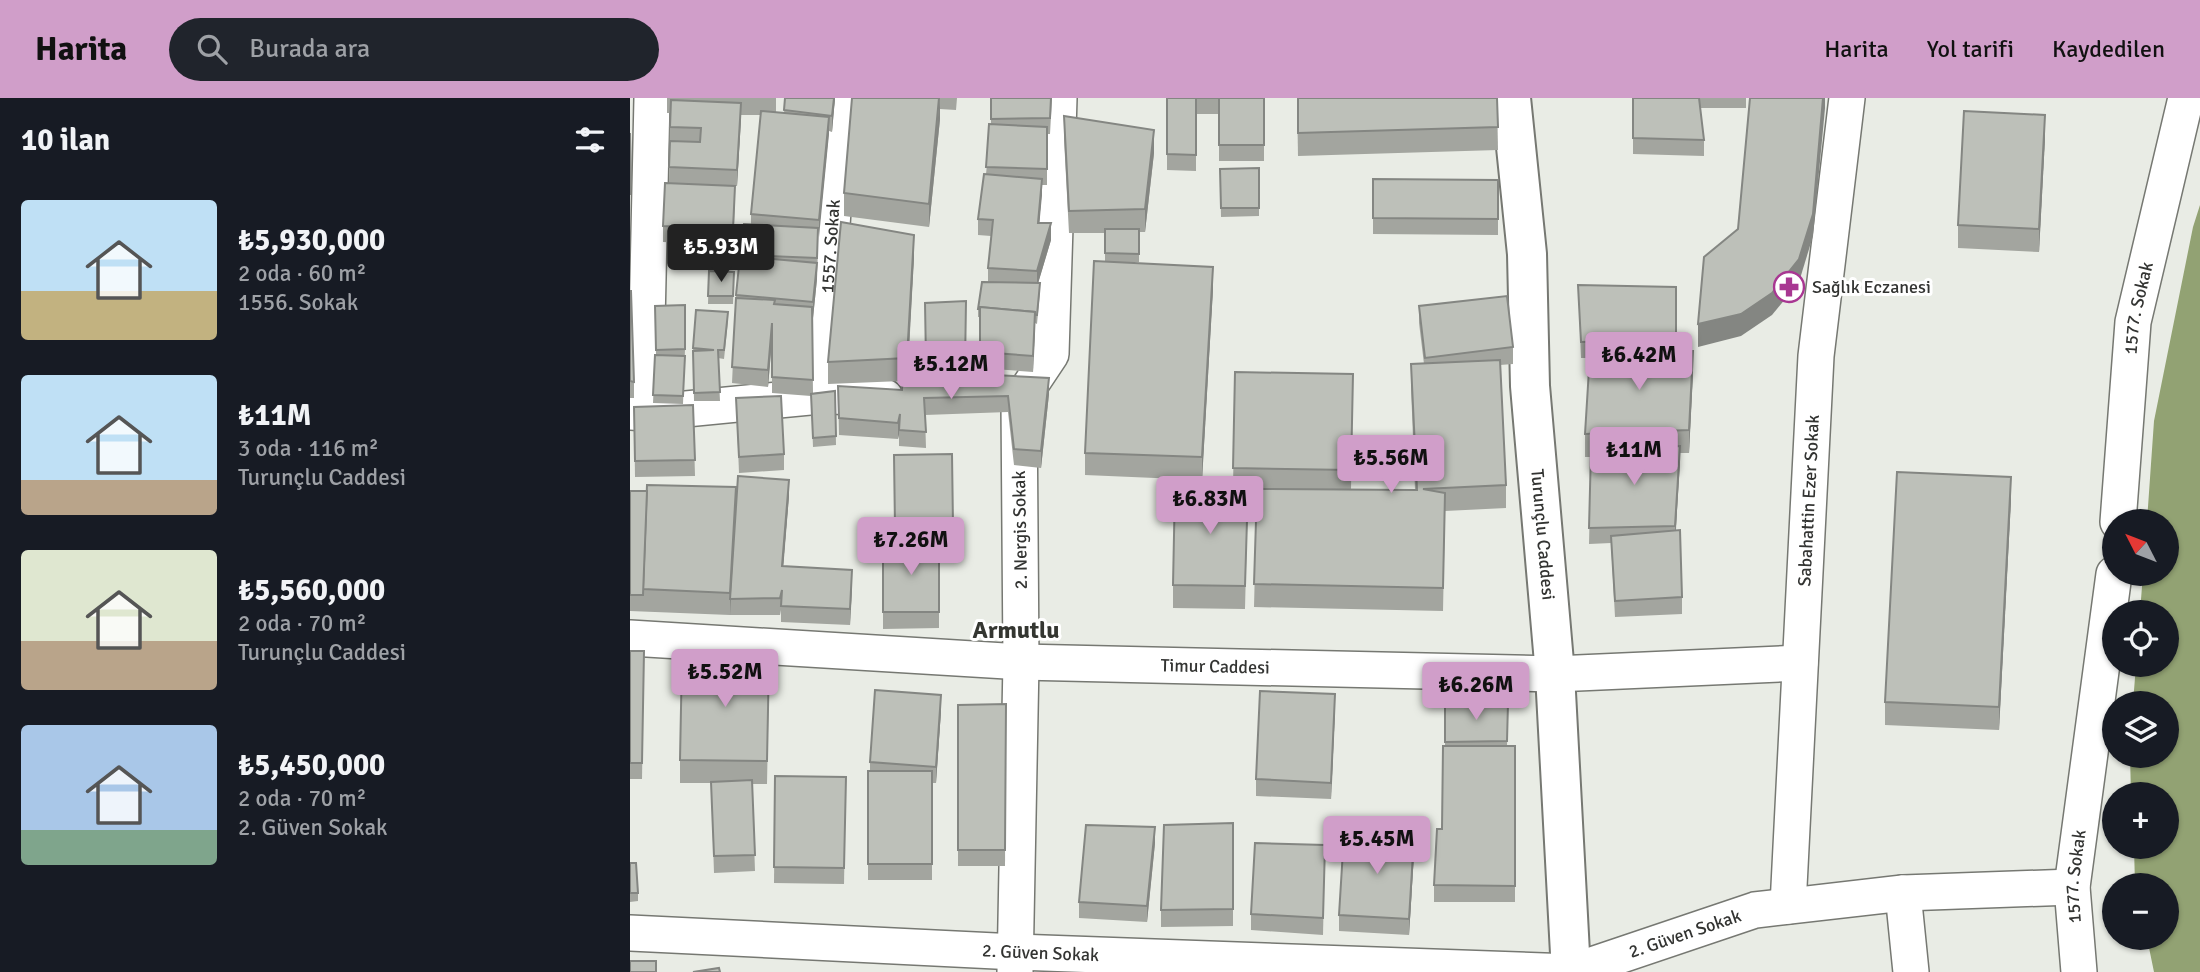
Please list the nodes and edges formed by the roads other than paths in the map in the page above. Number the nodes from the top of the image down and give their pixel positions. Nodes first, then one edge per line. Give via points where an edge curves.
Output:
1 (652, 98) edge
2 (846, 98) edge
3 (1059, 98) edge
4 (1511, 98) edge
5 (1847, 98) edge
6 (2186, 98) edge
7 (820, 396) junction
8 (922, 397) edge
9 (638, 413) edge
10 (2119, 509) edge
11 (2113, 586) edge
12 (630, 638) edge
13 (1021, 662) junction
14 (1800, 663) junction
15 (1555, 674) junction
16 (2071, 887) junction
17 (1903, 893) junction
18 (1788, 906) junction
19 (630, 933) edge
20 (1016, 962) edge
21 (1571, 972) edge
22 (1911, 972) edge
23 (2080, 972) edge

1 - 9 street
2 - 7 street, 1557. Sokak via 837,154
3 - 13 street, 2. Nergis Sokak via 1051,354 1005,401
4 - 15 street, Turunçlu Caddesi via 1527,254 1530,386
5 - 14 street, Sabahattin Ezer Sokak via 1816,356
6 - 10 street, 1577. Sokak via 2133,322
7 - 8 street
7 - 9 street
11 - 16 street, 1577. Sokak
12 - 13 street, Timur Caddesi
13 - 15 street, Timur Caddesi
13 - 20 street, 2. Nergis Sokak
14 - 15 street, Timur Caddesi
14 - 18 street, Sabahattin Ezer Sokak
15 - 21 street, Turunçlu Caddesi
16 - 17 street, 2. Güven Sokak
16 - 23 street, 1577. Sokak
17 - 18 street, 2. Güven Sokak
17 - 22 street
18 - 21 street, 2. Güven Sokak via 1755,910
19 - 20 street, 2. Güven Sokak
20 - 21 street, 2. Güven Sokak

